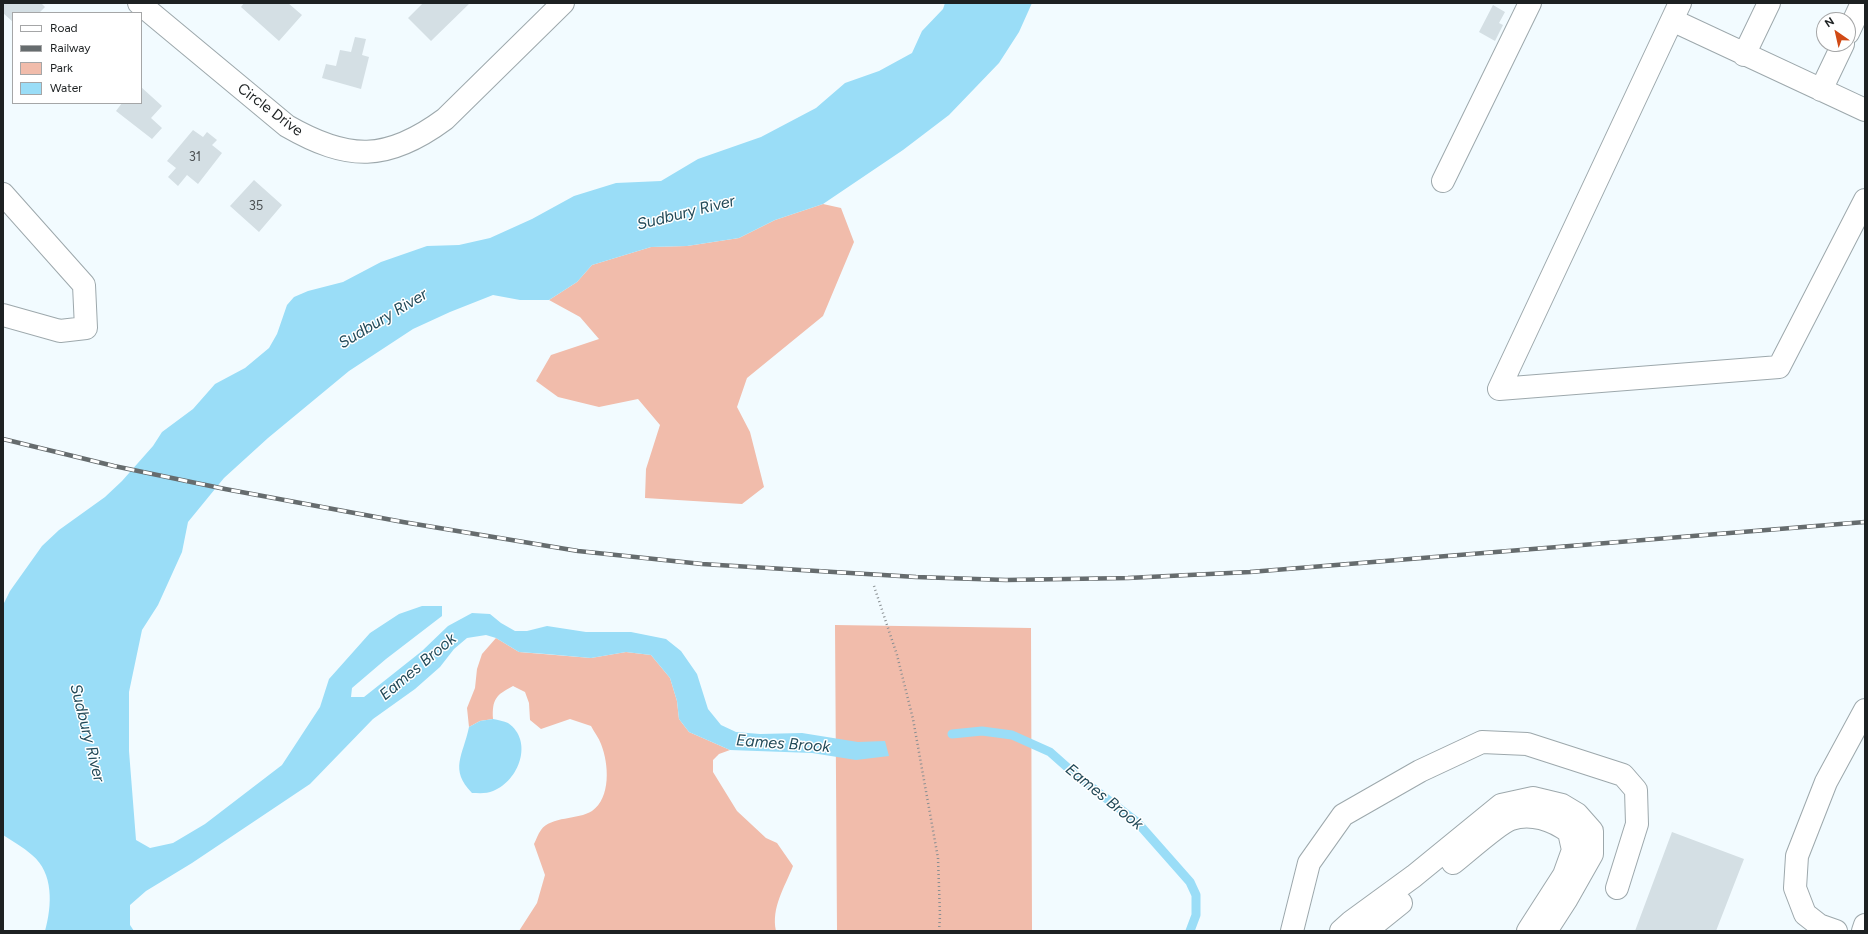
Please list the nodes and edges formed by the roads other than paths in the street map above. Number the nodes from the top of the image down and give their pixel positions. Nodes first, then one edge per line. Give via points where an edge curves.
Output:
1 (139, 3) edge
2 (563, 3) edge
3 (1530, 3) edge
4 (1769, 3) edge
5 (1862, 3) edge
6 (1676, 12) edge
7 (1856, 16) edge
8 (1839, 52) edge
9 (1744, 54) junction
10 (1821, 90) junction
11 (1865, 110) edge
12 (1443, 181) dead end
13 (3, 194) edge
14 (1865, 200) edge
15 (3, 315) edge
16 (1865, 710) edge
17 (1617, 888) dead end
18 (1865, 925) edge
19 (1292, 931) edge
20 (1341, 931) edge
21 (1366, 931) edge
22 (1528, 931) edge
23 (1546, 931) edge
24 (1836, 931) edge
25 (1863, 931) edge

1 - 2 street, Circle Drive via 286,126 332,147 356,152 378,152 401,146 423,135 444,119
3 - 12 street
4 - 9 street
5 - 7 street
6 - 9 street
6 - 14 street via 1499,389 1779,367
8 - 10 street
9 - 10 street
10 - 11 street
13 - 15 street via 84,285 86,328 60,331
16 - 24 street via 1826,782 1797,856 1795,888 1805,914 1819,924
17 - 19 street via 1637,824 1636,790 1623,775 1527,744 1482,742 1420,771 1343,814 1309,863
18 - 25 street
20 - 23 street via 1501,805 1533,798 1562,805 1577,814 1592,831 1592,854
21 - 22 street via 1509,820 1521,816 1556,822 1569,832 1573,850 1564,875

